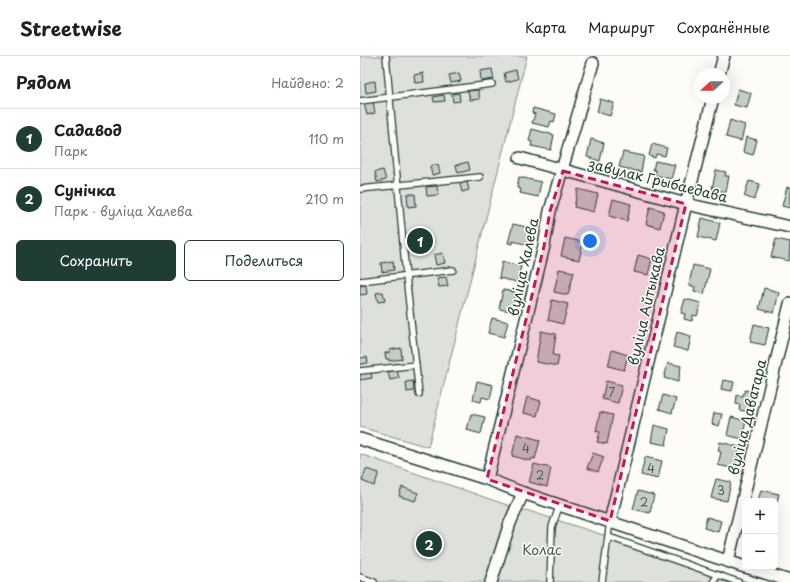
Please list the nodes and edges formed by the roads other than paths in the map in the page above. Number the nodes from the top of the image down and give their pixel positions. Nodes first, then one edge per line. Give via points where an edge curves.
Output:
1 (386, 56) edge
2 (724, 56) edge
3 (593, 63) dead end
4 (721, 68) edge
5 (492, 84) dead end
6 (390, 98) junction
7 (360, 101) edge
8 (711, 104) edge
9 (520, 158) dead end
10 (563, 171) junction
11 (480, 177) dead end
12 (398, 185) junction
13 (360, 189) edge
14 (686, 204) junction
15 (790, 227) edge
16 (453, 270) dead end
17 (406, 276) junction
18 (360, 281) edge
19 (790, 304) edge
20 (416, 366) junction
21 (360, 371) edge
22 (419, 394) dead end
23 (360, 439) edge
24 (487, 479) junction
25 (523, 493) junction
26 (560, 504) junction
27 (610, 522) junction
28 (609, 537) junction
29 (728, 561) junction
30 (742, 566) edge
31 (755, 570) edge
32 (718, 575) junction
33 (360, 577) edge
34 (790, 581) edge
35 (374, 582) edge
36 (491, 582) edge
37 (550, 582) edge
38 (602, 582) edge
39 (713, 582) edge
40 (738, 582) edge

1 - 6 lane
2 - 4 street
3 - 10 street, вуліца Халева
5 - 6 lane
6 - 7 lane
6 - 12 lane
8 - 14 street, вуліца Айтыкава
9 - 10 street, завулак Грыбаедава
10 - 14 street, завулак Грыбаедава
10 - 24 street, вуліца Халева via 550,212
11 - 12 lane
12 - 13 lane
12 - 17 lane
14 - 15 street, завулак Грыбаедава
14 - 27 street, вуліца Айтыкава
16 - 17 lane
17 - 18 lane
17 - 20 lane
19 - 29 street, вуліца Даватара
20 - 21 lane
20 - 22 lane
23 - 24 street
24 - 25 street
25 - 26 street
25 - 36 street via 510,523
26 - 27 street
26 - 37 lane via 552,527
27 - 28 lane
27 - 29 street
28 - 32 lane
28 - 38 lane
29 - 30 street
31 - 34 street
32 - 39 lane
32 - 40 lane
33 - 35 lane

